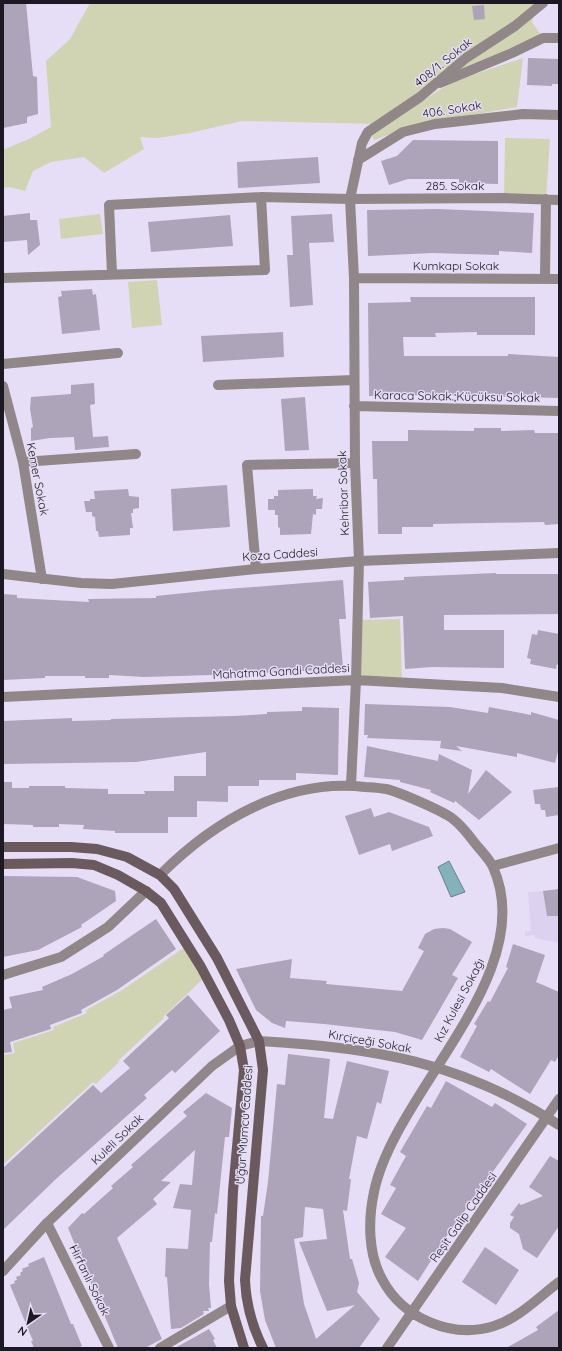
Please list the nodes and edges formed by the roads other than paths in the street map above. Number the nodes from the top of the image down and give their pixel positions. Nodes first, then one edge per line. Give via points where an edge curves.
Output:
1 (543, 3) edge
2 (559, 38) edge
3 (435, 85) junction
4 (559, 115) edge
5 (362, 143) joint
6 (358, 160) junction
7 (261, 197) junction
8 (350, 199) junction
9 (546, 199) junction
10 (559, 200) edge
11 (112, 274) junction
12 (3, 278) edge
13 (354, 278) junction
14 (545, 278) junction
15 (559, 279) edge
16 (118, 353) dead end
17 (3, 364) edge
18 (354, 380) junction
19 (218, 385) dead end
20 (3, 386) edge
21 (354, 406) junction
22 (559, 411) edge
23 (136, 454) dead end
24 (23, 462) junction
25 (355, 463) junction
26 (559, 553) edge
27 (359, 561) junction
28 (256, 568) junction
29 (3, 574) edge
30 (42, 579) junction
31 (356, 680) junction
32 (3, 696) edge
33 (559, 697) edge
34 (351, 785) junction
35 (3, 847) edge
36 (559, 848) edge
37 (3, 864) edge
38 (493, 866) junction
39 (160, 875) junction
40 (146, 892) junction
41 (3, 975) edge
42 (260, 1041) junction
43 (240, 1046) junction
44 (438, 1067) junction
45 (559, 1099) edge
46 (548, 1117) junction
47 (559, 1125) edge
48 (47, 1223) junction
49 (3, 1271) edge
50 (559, 1282) edge
51 (231, 1306) junction
52 (412, 1312) junction
53 (109, 1348) edge
54 (160, 1348) edge
55 (244, 1348) edge
56 (263, 1348) edge
57 (387, 1348) edge

1 - 3 street, 408/1. Sokak via 515,26 466,58
2 - 3 street via 543,38 512,54
3 - 5 street, 408/1. Sokak via 368,132
4 - 6 street, 406. Sokak via 483,117 429,125 403,132
5 - 6 street, Kehribar Sokak
6 - 8 street, Kehribar Sokak
7 - 8 street, 285. Sokak
7 - 11 street, 285. Sokak via 109,205
7 - 11 street via 265,270
8 - 9 street, 285. Sokak
8 - 13 street, Kehribar Sokak
9 - 10 street, 285. Sokak
9 - 14 street
11 - 12 street
13 - 14 street, Kumkapı Sokak
13 - 18 street, Kehribar Sokak
14 - 15 street, Kumkapı Sokak
16 - 17 street
18 - 19 street
18 - 21 street, Kehribar Sokak
20 - 24 street, Kemer Sokak
21 - 22 street, Karaca Sokak.;Küçüksu Sokak
21 - 25 street, Kehribar Sokak
23 - 24 street
24 - 30 street, Kemer Sokak
25 - 27 street, Kehribar Sokak
25 - 28 street via 247,465
26 - 27 street, Koza Caddesi
27 - 28 street, Koza Caddesi
27 - 31 street, Kehribar Sokak
28 - 30 street, Koza Caddesi via 112,584
29 - 30 street, Koza Caddesi
31 - 32 street, Mahatma Gandi Caddesi
31 - 33 street, Mahatma Gandi Caddesi via 502,688
31 - 34 street, Kehribar Sokak
34 - 38 street, Kız Kulesi Sokağı via 388,789 451,817
34 - 39 street, Kız Kulesi Sokağı via 307,789 272,798 208,832
35 - 39 main road, Uğur Mumcu Caddesi via 97,849 127,858
36 - 38 street
37 - 40 main road, Uğur Mumcu Caddesi via 94,864
38 - 44 street, Kız Kulesi Sokağı via 503,908 501,934 494,963 477,999
39 - 42 main road, Uğur Mumcu Caddesi via 174,889 217,958
40 - 41 street via 108,927 61,958
40 - 43 main road, Uğur Mumcu Caddesi via 160,903 201,967
42 - 43 street, Kuleli Sokak
42 - 44 street, Kırçiçeği Sokak via 313,1044 385,1054
42 - 56 main road, Uğur Mumcu Caddesi via 263,1070 245,1280 246,1300
43 - 48 street, Kuleli Sokak via 212,1066
43 - 51 main road, Uğur Mumcu Caddesi via 244,1070 230,1242
44 - 46 street, Kırçiçeği Sokak via 490,1086
44 - 52 street, Kız Kulesi Sokağı via 409,1112 382,1162 370,1219 372,1250 382,1279 395,1297
45 - 46 street, Reşit Galip Caddesi
46 - 47 street, Kırçiçeği Sokak
46 - 52 street, Reşit Galip Caddesi
48 - 49 street, Kuleli Sokak
48 - 53 street, Hirfanlı Sokak
50 - 52 street, Kız Kulesi Sokağı via 517,1314 496,1326 473,1331 448,1329 428,1323
51 - 54 street
51 - 55 main road, Uğur Mumcu Caddesi
52 - 57 street, Reşit Galip Caddesi

